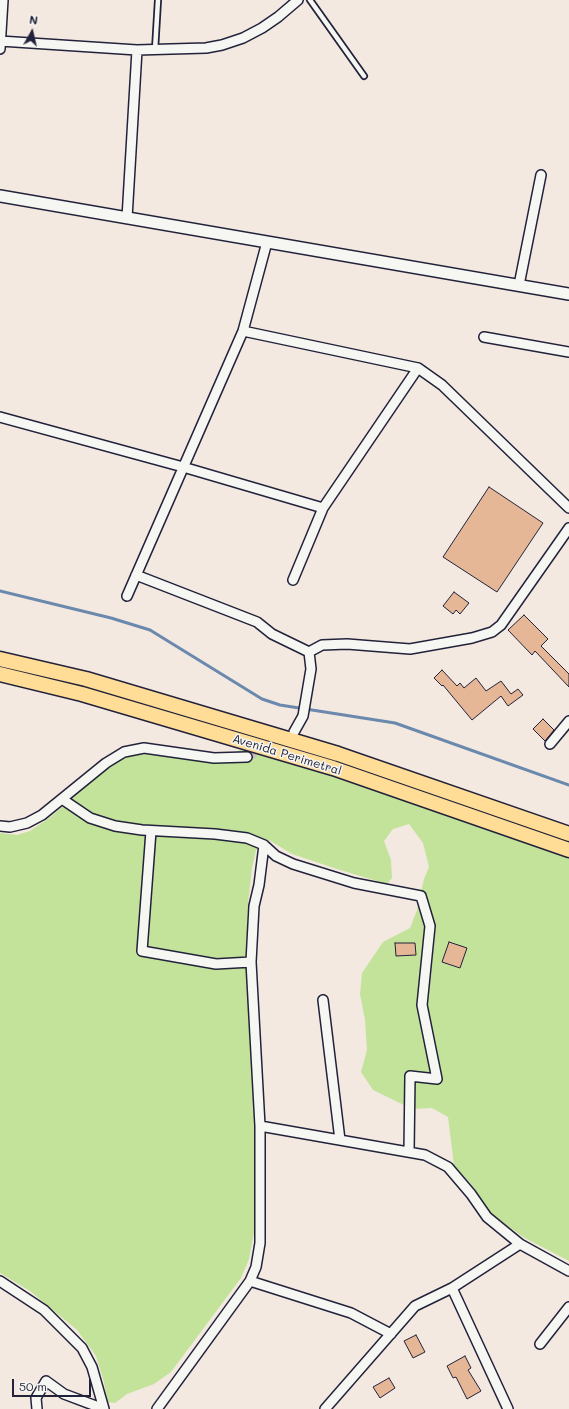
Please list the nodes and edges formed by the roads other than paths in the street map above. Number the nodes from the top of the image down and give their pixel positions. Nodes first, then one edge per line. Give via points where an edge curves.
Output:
1 (3, 0) edge
2 (158, 0) edge
3 (298, 0) edge
4 (310, 0) edge
5 (0, 43) edge
6 (137, 50) junction
7 (156, 50) junction
8 (364, 76) dead end
9 (541, 175) dead end
10 (0, 196) edge
11 (127, 218) junction
12 (267, 242) junction
13 (519, 285) junction
14 (569, 294) edge
15 (243, 331) junction
16 (484, 337) dead end
17 (569, 352) edge
18 (418, 368) junction
19 (0, 417) edge
20 (183, 467) junction
21 (323, 508) junction
22 (569, 508) edge
23 (569, 528) edge
24 (136, 574) junction
25 (294, 580) dead end
26 (127, 596) dead end
27 (309, 652) junction
28 (0, 658) edge
29 (0, 674) edge
30 (569, 721) edge
31 (294, 732) tunnel mouth
32 (550, 744) dead end
33 (247, 757) tunnel mouth
34 (62, 799) junction
35 (0, 826) edge
36 (150, 830) junction
37 (569, 834) edge
38 (264, 845) junction
39 (569, 850) edge
40 (251, 962) junction
41 (323, 1000) dead end
42 (260, 1126) junction
43 (340, 1140) junction
44 (409, 1152) junction
45 (520, 1244) junction
46 (569, 1270) edge
47 (0, 1281) edge
48 (250, 1281) junction
49 (452, 1288) junction
50 (569, 1307) edge
51 (391, 1334) junction
52 (540, 1344) dead end
53 (37, 1409) edge
54 (104, 1409) edge
55 (157, 1409) edge
56 (325, 1409) edge
57 (508, 1409) edge

1 - 5 street
2 - 7 lane
3 - 7 street via 278,17 243,38 206,48
4 - 8 lane
5 - 6 street
6 - 7 street
6 - 11 street
9 - 13 street
10 - 11 street
11 - 12 street
12 - 13 street
12 - 15 street
13 - 14 street
15 - 18 street
15 - 20 street
16 - 17 street
18 - 21 street
18 - 22 street via 442,385
19 - 20 street
20 - 21 street
20 - 24 street
21 - 25 street
23 - 27 street via 501,625 492,632 410,650 346,644 322,645
24 - 26 street
24 - 27 street via 257,622 272,634
27 - 31 street via 311,669 303,716
28 - 37 main road, Avenida Perimetral via 86,679 331,752
29 - 39 main road, Avenida Perimetral via 82,694 333,768
30 - 32 street
33 - 34 street via 214,758 144,748 124,752 106,763
34 - 35 street via 27,823
34 - 36 street via 90,818 115,826
36 - 38 street via 247,838
36 - 40 street via 142,951 216,964
38 - 40 street via 254,906
38 - 44 street via 276,856 293,864 354,883 421,896 430,926 422,1005 437,1079 410,1076
40 - 42 street
41 - 43 street
42 - 43 street
42 - 48 street via 260,1243 256,1267
43 - 44 street
44 - 45 street via 424,1155 448,1167 487,1217
45 - 46 street
45 - 49 street
47 - 54 street via 44,1310 82,1348 92,1367
48 - 51 street via 351,1313
48 - 55 street
49 - 51 street via 415,1306
49 - 57 street
50 - 52 street
51 - 56 street
53 - 54 street via 36,1398 46,1381 64,1394

